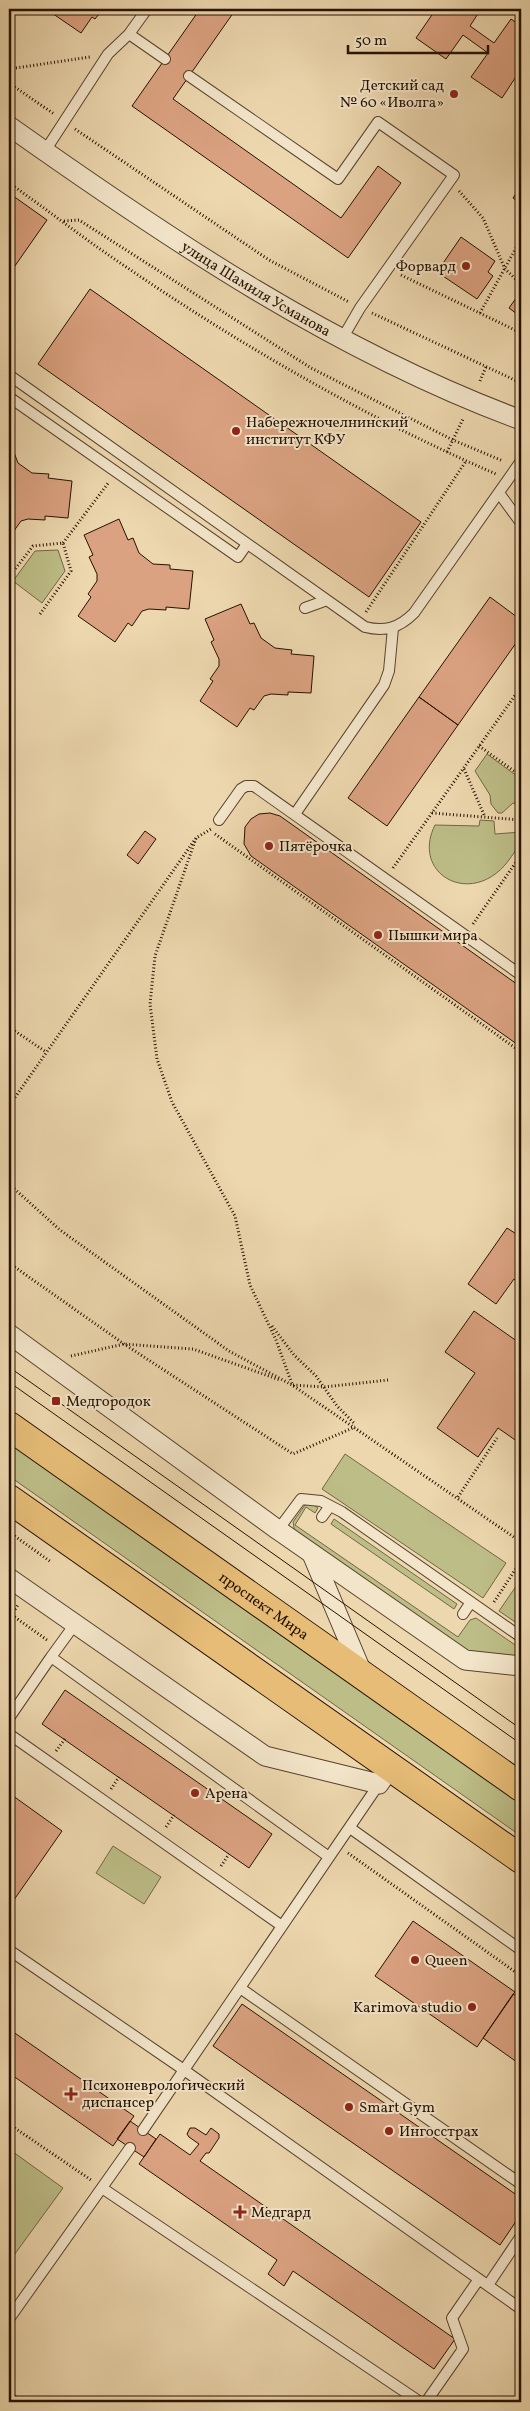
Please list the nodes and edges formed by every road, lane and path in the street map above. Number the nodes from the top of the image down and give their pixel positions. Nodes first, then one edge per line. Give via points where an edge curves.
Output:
1 (147, 9) edge
2 (129, 34) junction
3 (108, 54) junction
4 (165, 59) dead end
5 (9, 69) edge
6 (189, 76) dead end
7 (9, 83) edge
8 (65, 122) junction
9 (9, 126) edge
10 (45, 151) junction
11 (450, 181) junction
12 (9, 183) edge
13 (64, 221) junction
14 (521, 239) edge
15 (505, 269) junction
16 (389, 270) junction
17 (521, 284) edge
18 (360, 308) junction
19 (480, 313) junction
20 (521, 333) edge
21 (342, 339) junction
22 (486, 367) junction
23 (9, 375) edge
24 (480, 381) dead end
25 (521, 383) edge
26 (9, 398) edge
27 (520, 417) edge
28 (463, 419) dead end
29 (453, 440) junction
30 (447, 452) junction
31 (466, 461) junction
32 (519, 464) edge
33 (116, 474) junction
34 (508, 480) junction
35 (499, 493) junction
36 (521, 523) edge
37 (63, 543) junction
38 (247, 544) junction
39 (9, 577) edge
40 (327, 600) junction
41 (305, 608) dead end
42 (40, 614) dead end
43 (358, 622) junction
44 (393, 628) junction
45 (521, 687) edge
46 (479, 746) junction
47 (464, 768) junction
48 (521, 776) edge
49 (432, 813) junction
50 (295, 814) junction
51 (485, 817) junction
52 (521, 820) edge
53 (216, 823) joint
54 (209, 830) junction
55 (196, 838) junction
56 (521, 855) edge
57 (386, 879) junction
58 (465, 935) junction
59 (521, 975) edge
60 (9, 1027) edge
61 (46, 1052) junction
62 (521, 1052) edge
63 (9, 1106) edge
64 (9, 1184) edge
65 (9, 1263) edge
66 (267, 1321) junction
67 (9, 1334) edge
68 (124, 1344) junction
69 (46, 1361) junction
70 (388, 1380) dead end
71 (292, 1385) junction
72 (324, 1387) junction
73 (9, 1426) edge
74 (356, 1427) junction
75 (497, 1438) dead end
76 (458, 1497) junction
77 (9, 1499) edge
78 (330, 1506) junction
79 (322, 1518) dead end
80 (278, 1530) junction
81 (9, 1532) edge
82 (521, 1542) edge
83 (312, 1553) junction
84 (521, 1560) edge
85 (51, 1562) dead end
86 (9, 1578) edge
87 (471, 1602) junction
88 (487, 1613) junction
89 (463, 1614) dead end
90 (75, 1624) junction
91 (521, 1637) edge
92 (51, 1657) junction
93 (521, 1666) edge
94 (363, 1675) junction
95 (9, 1718) edge
96 (9, 1734) edge
97 (385, 1775) junction
98 (521, 1787) edge
99 (350, 1828) junction
100 (329, 1857) junction
101 (521, 1859) edge
102 (282, 1926) junction
103 (9, 1950) edge
104 (521, 1950) edge
105 (240, 1988) junction
106 (184, 2070) junction
107 (9, 2124) edge
108 (143, 2130) dead end
109 (130, 2148) dead end
110 (521, 2184) edge
111 (102, 2188) junction
112 (521, 2236) edge
113 (479, 2279) junction
114 (488, 2286) junction
115 (521, 2309) edge
116 (9, 2318) edge
117 (420, 2402) edge
118 (426, 2402) edge

1 - 2 lane
2 - 3 lane
2 - 4 lane
3 - 5 path
3 - 8 lane
6 - 11 lane via 338,180 378,122 454,175
7 - 8 path
8 - 10 lane
8 - 18 path via 269,260
9 - 10 street, улица Шамиля Усманова
10 - 21 street, улица Шамиля Усманова via 230,276
11 - 15 path via 484,218
11 - 16 lane
12 - 13 path
13 - 29 path via 79,220 311,368
13 - 30 path via 118,262 305,380
14 - 15 path
15 - 17 path
15 - 19 path
16 - 18 lane
16 - 19 path
18 - 21 lane
18 - 22 path
19 - 20 path
21 - 27 street, улица Шамиля Усманова via 470,401
22 - 24 path
22 - 25 path
23 - 38 lane
26 - 33 lane
28 - 29 path
29 - 30 path
29 - 32 path
30 - 31 path
31 - 34 path
31 - 43 path
32 - 34 lane
33 - 37 path
33 - 38 lane via 238,557
34 - 35 lane
35 - 36 lane
35 - 44 lane via 414,613
37 - 39 path via 33,546
37 - 42 path via 71,571
38 - 40 lane
40 - 41 lane
40 - 43 lane
43 - 44 lane via 374,629
44 - 50 lane via 389,671 384,685
45 - 46 path
46 - 47 path
46 - 48 path
47 - 49 path
47 - 51 path
49 - 51 path
49 - 57 path
50 - 53 lane via 250,785 241,789
50 - 57 lane
51 - 52 path
53 - 54 path
54 - 55 path
54 - 62 path
55 - 61 path
55 - 66 path via 155,956 150,1004 156,1059 172,1102 235,1216 250,1285
56 - 58 path
57 - 58 lane
58 - 59 lane
60 - 61 path
61 - 63 path
64 - 71 path via 60,1230 221,1345
65 - 68 path
66 - 71 path
66 - 72 path
67 - 69 street
68 - 69 path
68 - 71 path via 193,1349
68 - 74 path via 293,1454
69 - 80 street
70 - 72 path
71 - 72 path
71 - 74 path
72 - 74 path
73 - 94 main road, проспект Мира
74 - 76 path
75 - 76 path
76 - 82 path
77 - 97 main road
78 - 79 lane
78 - 80 lane via 321,1501 301,1499
78 - 87 lane
80 - 83 street
81 - 85 path
83 - 93 street via 465,1660
83 - 94 street
84 - 88 path
86 - 90 street
87 - 88 lane
87 - 89 lane
88 - 91 lane
90 - 92 lane
90 - 97 street via 265,1756
92 - 95 lane
92 - 100 lane
94 - 98 main road, проспект Мира
96 - 102 lane
97 - 99 lane
97 - 101 main road
99 - 100 lane
99 - 104 lane
100 - 102 lane
102 - 105 lane
103 - 106 lane
105 - 106 lane
105 - 110 lane
106 - 108 lane
106 - 113 lane
107 - 111 path
109 - 111 lane
111 - 116 lane
111 - 117 lane
112 - 114 lane
113 - 114 lane
113 - 118 lane via 452,2318 463,2349
114 - 115 lane

